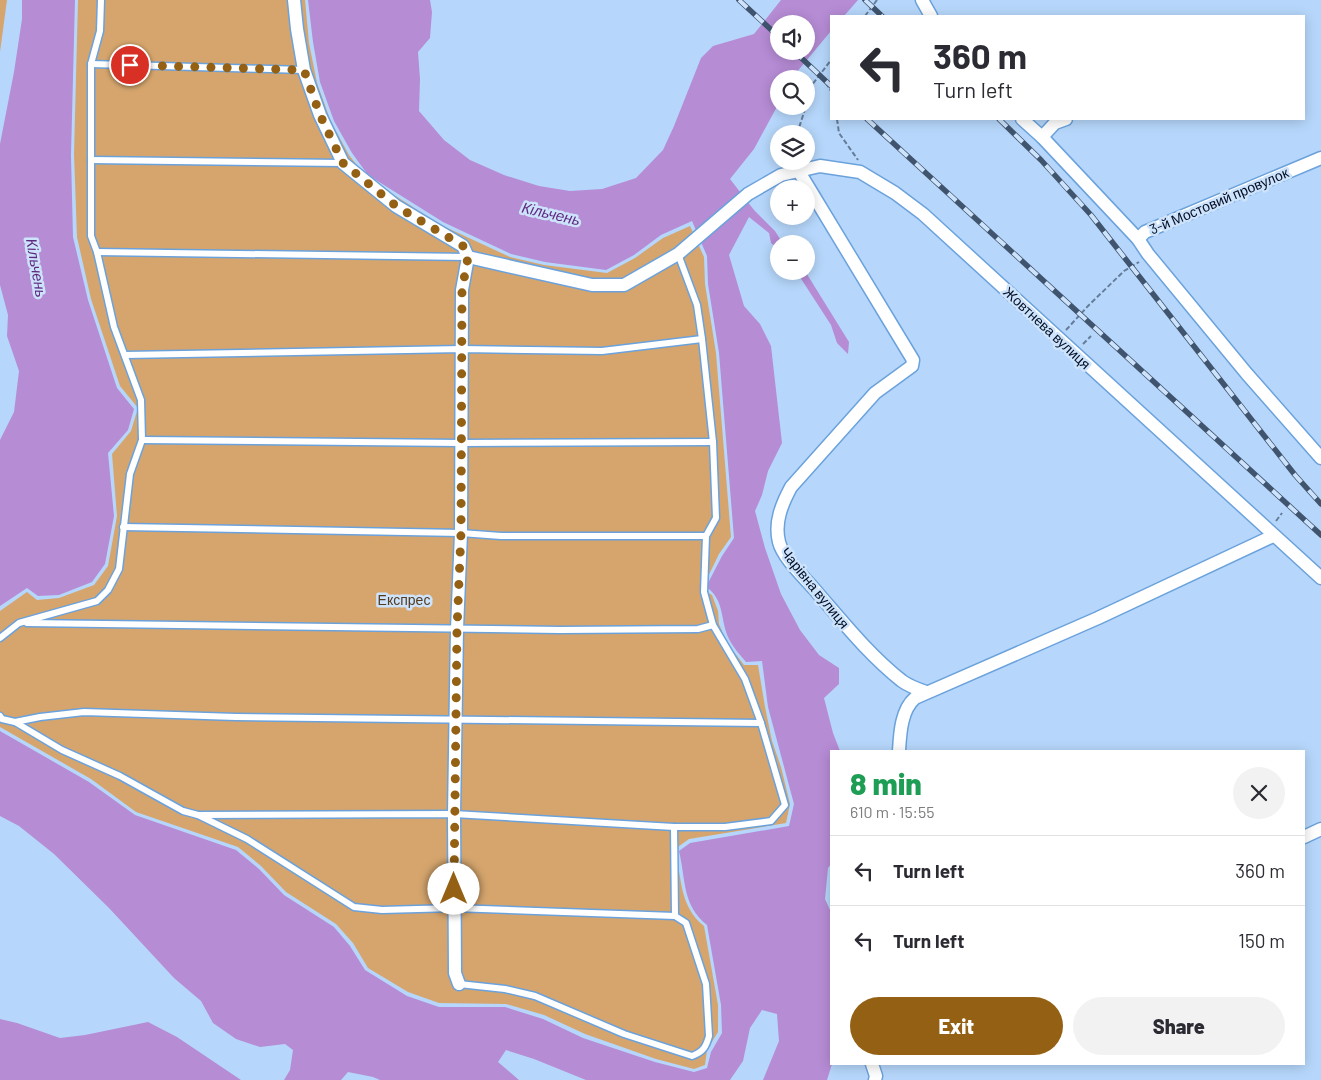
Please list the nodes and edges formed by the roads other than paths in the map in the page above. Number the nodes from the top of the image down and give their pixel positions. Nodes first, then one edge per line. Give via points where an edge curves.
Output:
1 (101, 0) edge
2 (294, 0) edge
3 (922, 0) edge
4 (930, 15) edge
5 (91, 64) junction
6 (304, 70) junction
7 (1023, 120) edge
8 (1063, 120) edge
9 (1042, 137) junction
10 (1321, 158) edge
11 (90, 160) junction
12 (343, 163) junction
13 (815, 167) edge
14 (798, 170) joint
15 (1138, 239) junction
16 (683, 250) junction
17 (97, 252) junction
18 (468, 257) junction
19 (702, 339) junction
20 (462, 350) junction
21 (125, 355) junction
22 (142, 440) junction
23 (713, 442) junction
24 (461, 443) junction
25 (1321, 458) edge
26 (123, 527) junction
27 (1273, 530) junction
28 (461, 533) junction
29 (706, 536) junction
30 (1321, 578) edge
31 (19, 622) junction
32 (713, 625) junction
33 (457, 629) junction
34 (0, 638) edge
35 (926, 692) junction
36 (0, 716) edge
37 (456, 720) junction
38 (15, 722) junction
39 (761, 723) junction
40 (899, 750) edge
41 (454, 814) junction
42 (198, 815) junction
43 (674, 826) junction
44 (1321, 829) edge
45 (1305, 837) edge
46 (454, 908) junction
47 (675, 916) junction
48 (459, 984) joint
49 (872, 1065) edge
50 (875, 1080) edge

1 - 5 lane via 100,30
2 - 6 street
3 - 4 street
5 - 6 lane
5 - 11 lane
6 - 12 street via 320,115
7 - 9 street, 3-й Мостовий провулок
8 - 9 street via 1055,123
9 - 15 street, 3-й Мостовий провулок
10 - 15 street, 3-й Мостовий провулок via 1145,232
11 - 12 lane
11 - 17 lane via 91,236
12 - 18 street via 396,206 463,246
13 - 27 street, Жовтнева вулиця via 860,172 923,214
14 - 16 street, Жовтнева вулиця via 781,175 748,194
14 - 35 street, Чарівна вулиця via 913,360 912,366 875,393 791,487 778,517 779,543 785,555 864,646 902,681
15 - 25 street via 1247,374
16 - 18 street, Жовтнева вулиця via 624,286 592,285
16 - 19 lane
17 - 18 lane
17 - 21 lane via 114,327
18 - 20 street via 462,290
19 - 20 lane via 602,352
19 - 23 lane
20 - 21 lane
20 - 24 street
21 - 22 lane via 141,400
22 - 24 lane
22 - 26 lane via 130,474
23 - 24 lane
23 - 29 lane via 716,518
24 - 28 street
26 - 28 lane
26 - 31 lane via 119,569 108,590 97,601
27 - 30 street, Жовтнева вулиця
27 - 35 street via 1098,618
28 - 29 lane via 501,536
28 - 33 street
29 - 32 lane via 704,592
31 - 33 lane
31 - 34 lane
32 - 33 lane via 698,629
32 - 39 lane via 745,679
33 - 37 street
35 - 40 street via 914,698 905,711
36 - 38 lane
37 - 38 lane via 84,712
37 - 39 lane
37 - 41 street
38 - 42 lane via 62,750 120,776 183,811
39 - 43 lane via 785,805 771,822 725,827
41 - 42 lane
41 - 43 lane
41 - 46 street
42 - 46 lane via 247,839 354,907 382,910
43 - 47 lane
44 - 45 street
46 - 47 lane
46 - 48 street via 455,973
47 - 48 lane via 686,922 706,984 709,1036 702,1053 692,1056 624,1034 535,996
49 - 50 street

